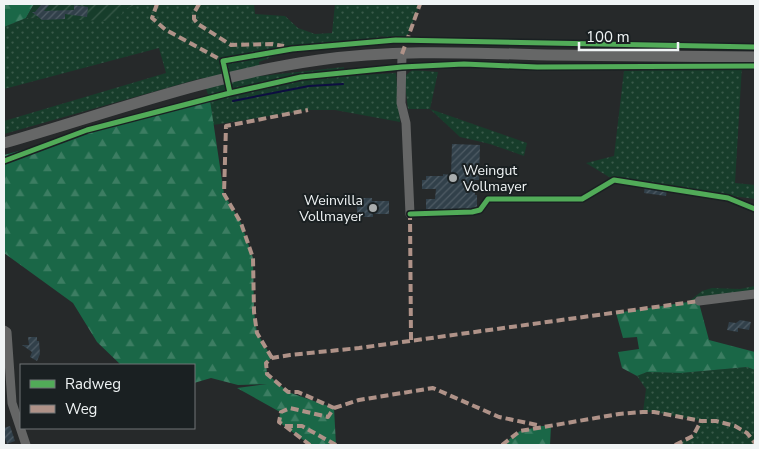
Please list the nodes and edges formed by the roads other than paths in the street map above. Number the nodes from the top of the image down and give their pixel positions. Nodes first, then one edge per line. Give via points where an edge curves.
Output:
1 (402, 54) junction
2 (755, 57) edge
3 (4, 142) edge
4 (410, 214) dead end
5 (755, 294) edge
6 (699, 301) dead end
7 (4, 330) edge
8 (8, 405) edge
9 (26, 445) edge

1 - 2 main road
1 - 3 main road via 319,60 214,81
1 - 4 street via 401,103 406,123
5 - 6 street
7 - 8 street via 7,332
8 - 9 street

